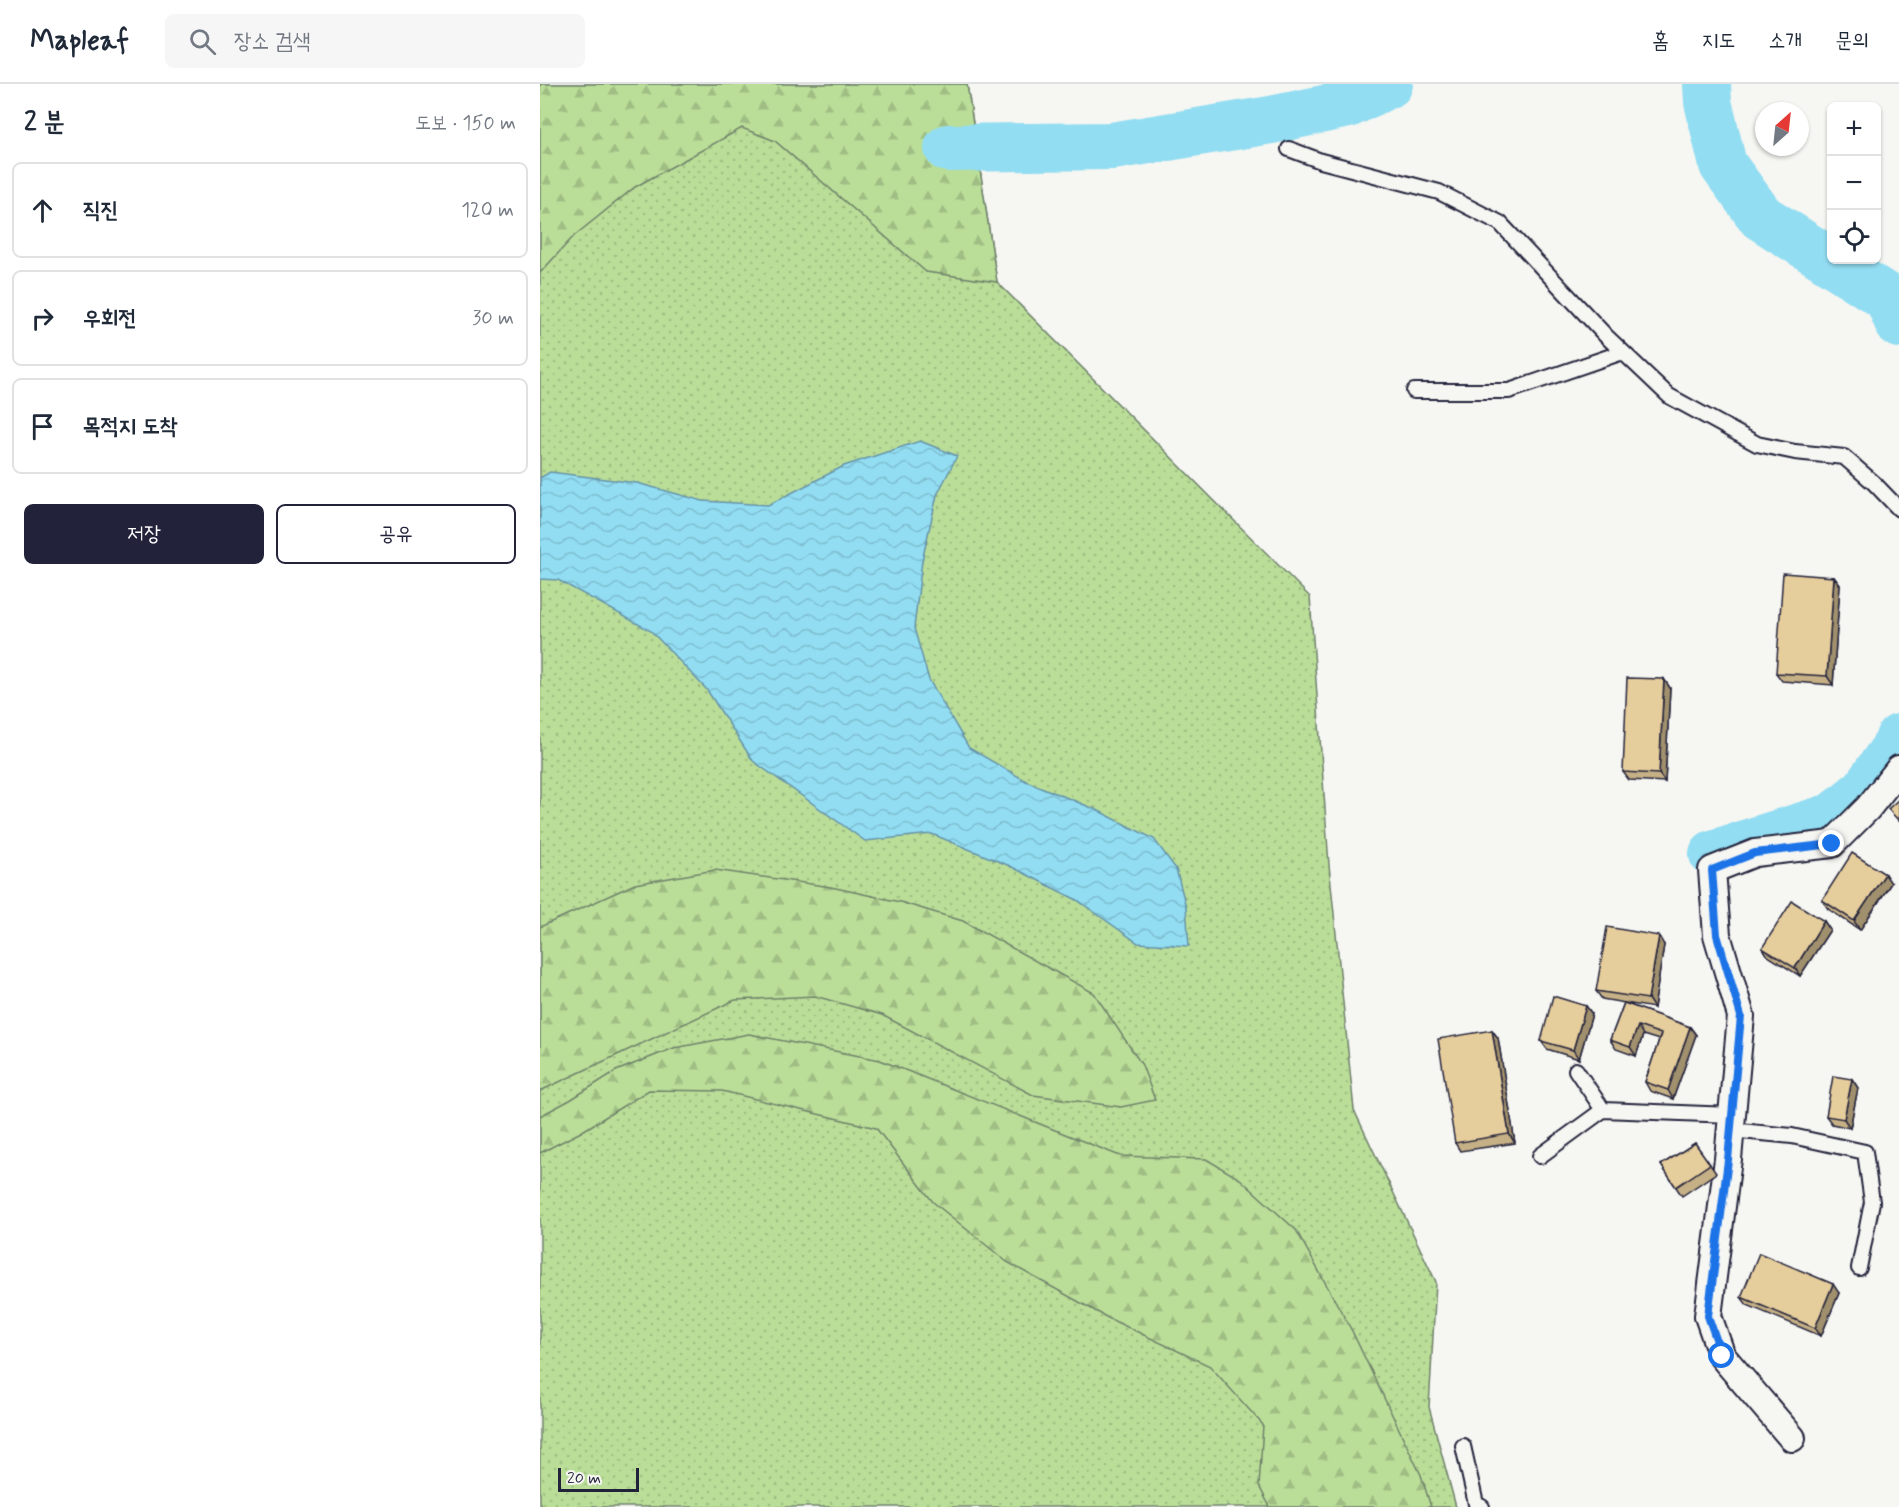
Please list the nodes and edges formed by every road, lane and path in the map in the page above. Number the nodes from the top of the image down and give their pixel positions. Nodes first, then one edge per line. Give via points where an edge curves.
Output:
1 (1289, 149) dead end
2 (1623, 352) junction
3 (1414, 391) dead end
4 (1899, 508) edge
5 (1899, 769) edge
6 (1576, 1070) dead end
7 (1603, 1110) junction
8 (1731, 1123) junction
9 (1540, 1156) dead end
10 (1859, 1268) dead end
11 (1792, 1438) dead end
12 (1462, 1446) dead end
13 (1482, 1507) edge

1 - 2 lane via 1439,192 1500,223
2 - 3 lane via 1509,391
2 - 4 lane via 1669,396 1757,444 1844,458
5 - 8 street via 1832,844 1755,853 1712,870 1717,935 1741,1016
6 - 7 lane
7 - 8 lane
7 - 9 lane
8 - 10 lane via 1865,1152 1872,1202
8 - 11 street via 1708,1316 1722,1356
12 - 13 lane via 1476,1504

